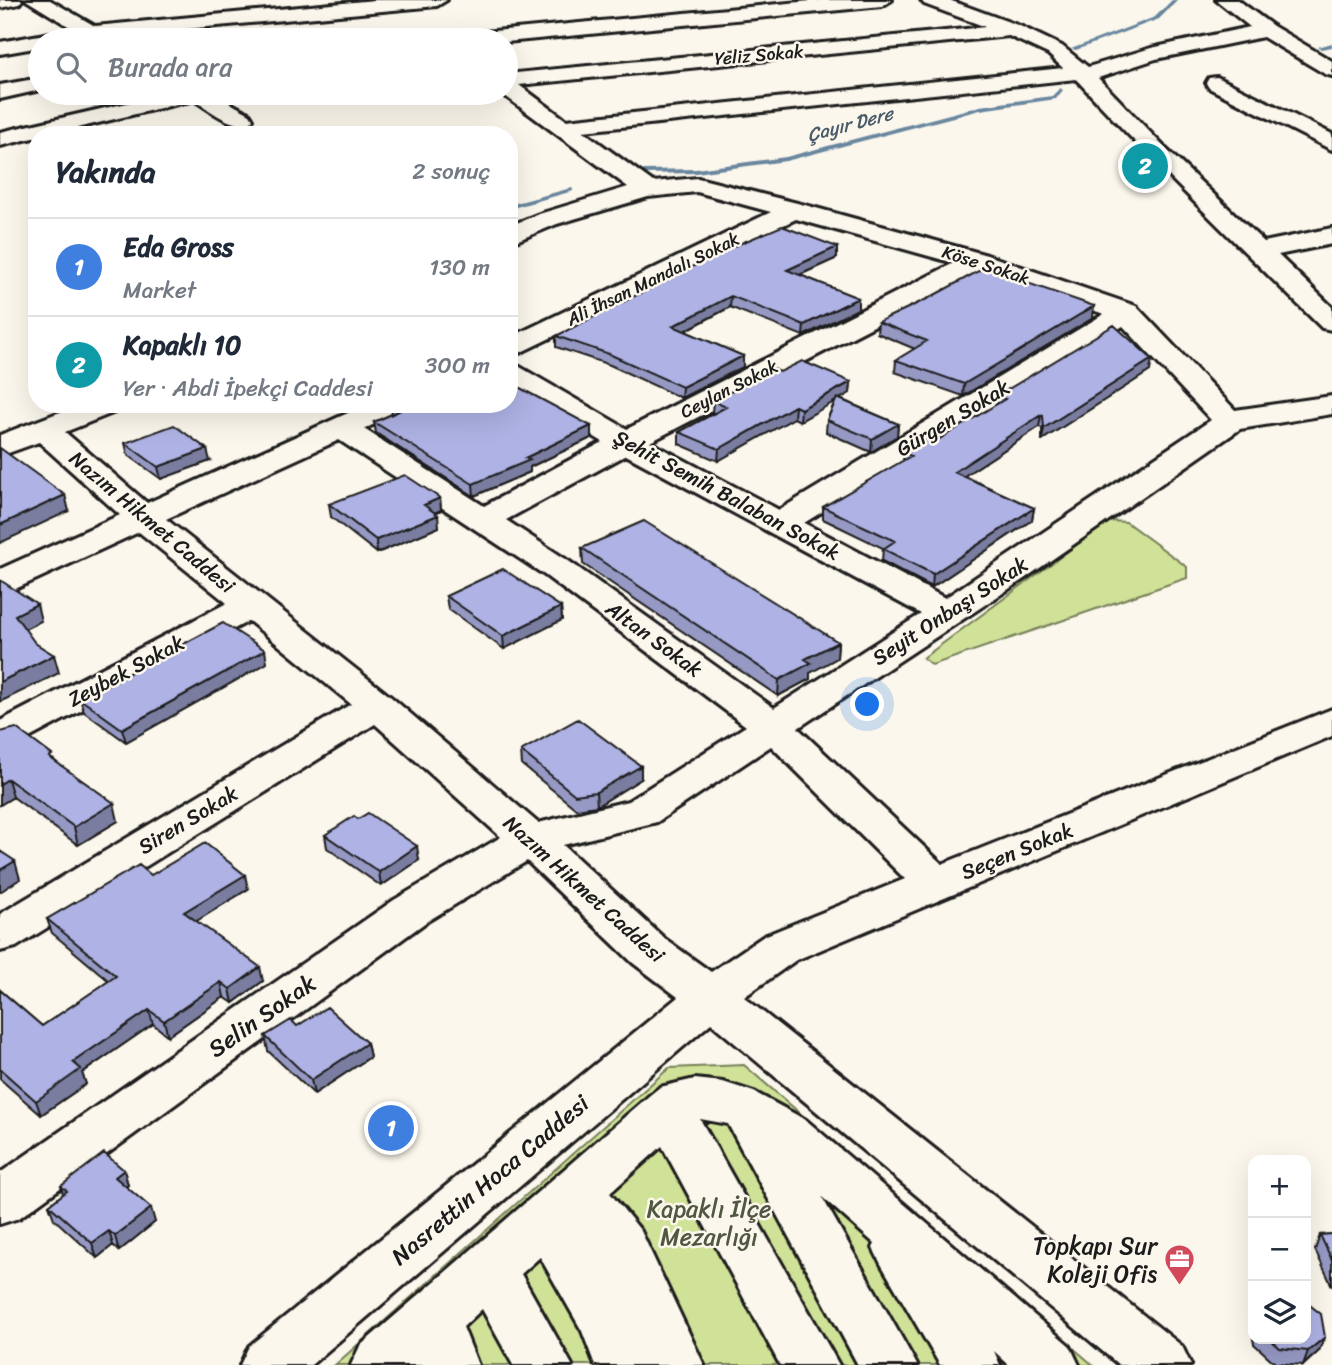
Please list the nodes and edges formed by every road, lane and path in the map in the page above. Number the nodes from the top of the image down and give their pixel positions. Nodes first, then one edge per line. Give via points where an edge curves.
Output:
1 (12, 0) edge
2 (36, 0) edge
3 (437, 0) edge
4 (882, 0) edge
5 (931, 0) edge
6 (1226, 0) edge
7 (405, 1) edge
8 (0, 2) edge
9 (423, 17) dead end
10 (85, 28) edge
11 (169, 28) edge
12 (1013, 30) junction
13 (1266, 30) junction
14 (518, 35) edge
15 (28, 43) edge
16 (8, 47) edge
17 (28, 56) edge
18 (1332, 70) edge
19 (1083, 73) junction
20 (518, 79) edge
21 (1217, 83) dead end
22 (28, 86) edge
23 (0, 92) edge
24 (518, 95) edge
25 (110, 105) edge
26 (146, 105) edge
27 (218, 105) edge
28 (120, 111) junction
29 (242, 119) dead end
30 (56, 126) edge
31 (561, 127) junction
32 (28, 132) edge
33 (0, 139) edge
34 (1332, 143) edge
35 (648, 190) junction
36 (796, 210) junction
37 (518, 232) edge
38 (1332, 236) edge
39 (1258, 251) junction
40 (978, 261) junction
41 (1126, 312) junction
42 (1332, 322) edge
43 (518, 345) edge
44 (518, 378) edge
45 (1332, 405) edge
46 (88, 413) edge
47 (376, 413) edge
48 (1229, 422) junction
49 (343, 429) junction
50 (45, 431) junction
51 (626, 442) junction
52 (0, 446) edge
53 (141, 516) junction
54 (482, 520) junction
55 (779, 524) junction
56 (0, 582) edge
57 (251, 605) junction
58 (947, 613) junction
59 (377, 705) junction
60 (1332, 722) edge
61 (774, 727) junction
62 (0, 737) edge
63 (530, 839) junction
64 (936, 884) junction
65 (0, 934) edge
66 (711, 996) junction
67 (744, 1107) junction
68 (668, 1109) junction
69 (0, 1202) edge
70 (561, 1204) junction
71 (881, 1216) junction
72 (489, 1268) junction
73 (440, 1342) edge
74 (269, 1365) edge
75 (380, 1365) edge
76 (543, 1365) edge
77 (624, 1365) edge
78 (675, 1365) edge
79 (810, 1365) edge
80 (888, 1365) edge
81 (971, 1365) edge
82 (1050, 1365) edge
83 (1162, 1365) edge

1 - 8 street
2 - 10 street
3 - 7 street
4 - 14 street
5 - 12 street
6 - 13 street
7 - 9 street
7 - 11 street
12 - 19 street via 1055,50
12 - 20 street, Yeliz Sokak
13 - 18 street
13 - 19 street
15 - 16 street
16 - 17 street
19 - 31 street
19 - 39 street
21 - 34 street
22 - 23 street
24 - 31 street
25 - 28 street
26 - 28 street
27 - 29 street
28 - 30 street
31 - 35 street
32 - 33 street
35 - 36 street, Köse Sokak via 698,185
35 - 37 street
36 - 40 street, Köse Sokak
36 - 43 street, Ali İhsan Mandalı Sokak
38 - 39 street
39 - 42 street
40 - 41 street, Köse Sokak
40 - 51 street, Ceylan Sokak
41 - 48 street, Köse Sokak
41 - 55 street, Gürgen Sokak
44 - 51 street, Şehit Semih Balaban Sokak
45 - 48 street, Seyit Onbaşı Sokak
46 - 50 street
47 - 49 street
48 - 58 street, Seyit Onbaşı Sokak
49 - 53 street
49 - 54 street, Altan Sokak
50 - 52 street
50 - 53 street, Nazım Hikmet Caddesi
51 - 54 street, Ceylan Sokak
51 - 55 street, Şehit Semih Balaban Sokak
53 - 56 street
53 - 57 street, Nazım Hikmet Caddesi
54 - 61 street, Altan Sokak via 558,569
55 - 58 street, Şehit Semih Balaban Sokak
57 - 59 street, Nazım Hikmet Caddesi
57 - 62 street, Zeybek Sokak
58 - 61 street, Seyit Onbaşı Sokak
59 - 63 street, Nazım Hikmet Caddesi
59 - 65 street, Siren Sokak
60 - 64 street, Seçen Sokak
61 - 63 street, Seyit Onbaşı Sokak via 642,812
61 - 64 street, Altan Sokak
63 - 66 street, Nazım Hikmet Caddesi via 649,951
63 - 69 street, Selin Sokak via 410,911
64 - 66 street, Seçen Sokak via 780,948
66 - 74 street, Nasrettin Hoca Caddesi
66 - 83 street, Nazım Hikmet Caddesi
67 - 68 street via 702,1096 678,1101
67 - 71 street via 788,1135
67 - 80 street
68 - 70 street
68 - 79 street
70 - 72 street
70 - 77 street
70 - 78 street via 622,1247
71 - 81 street
71 - 82 street
72 - 73 street
72 - 76 street
73 - 75 street

